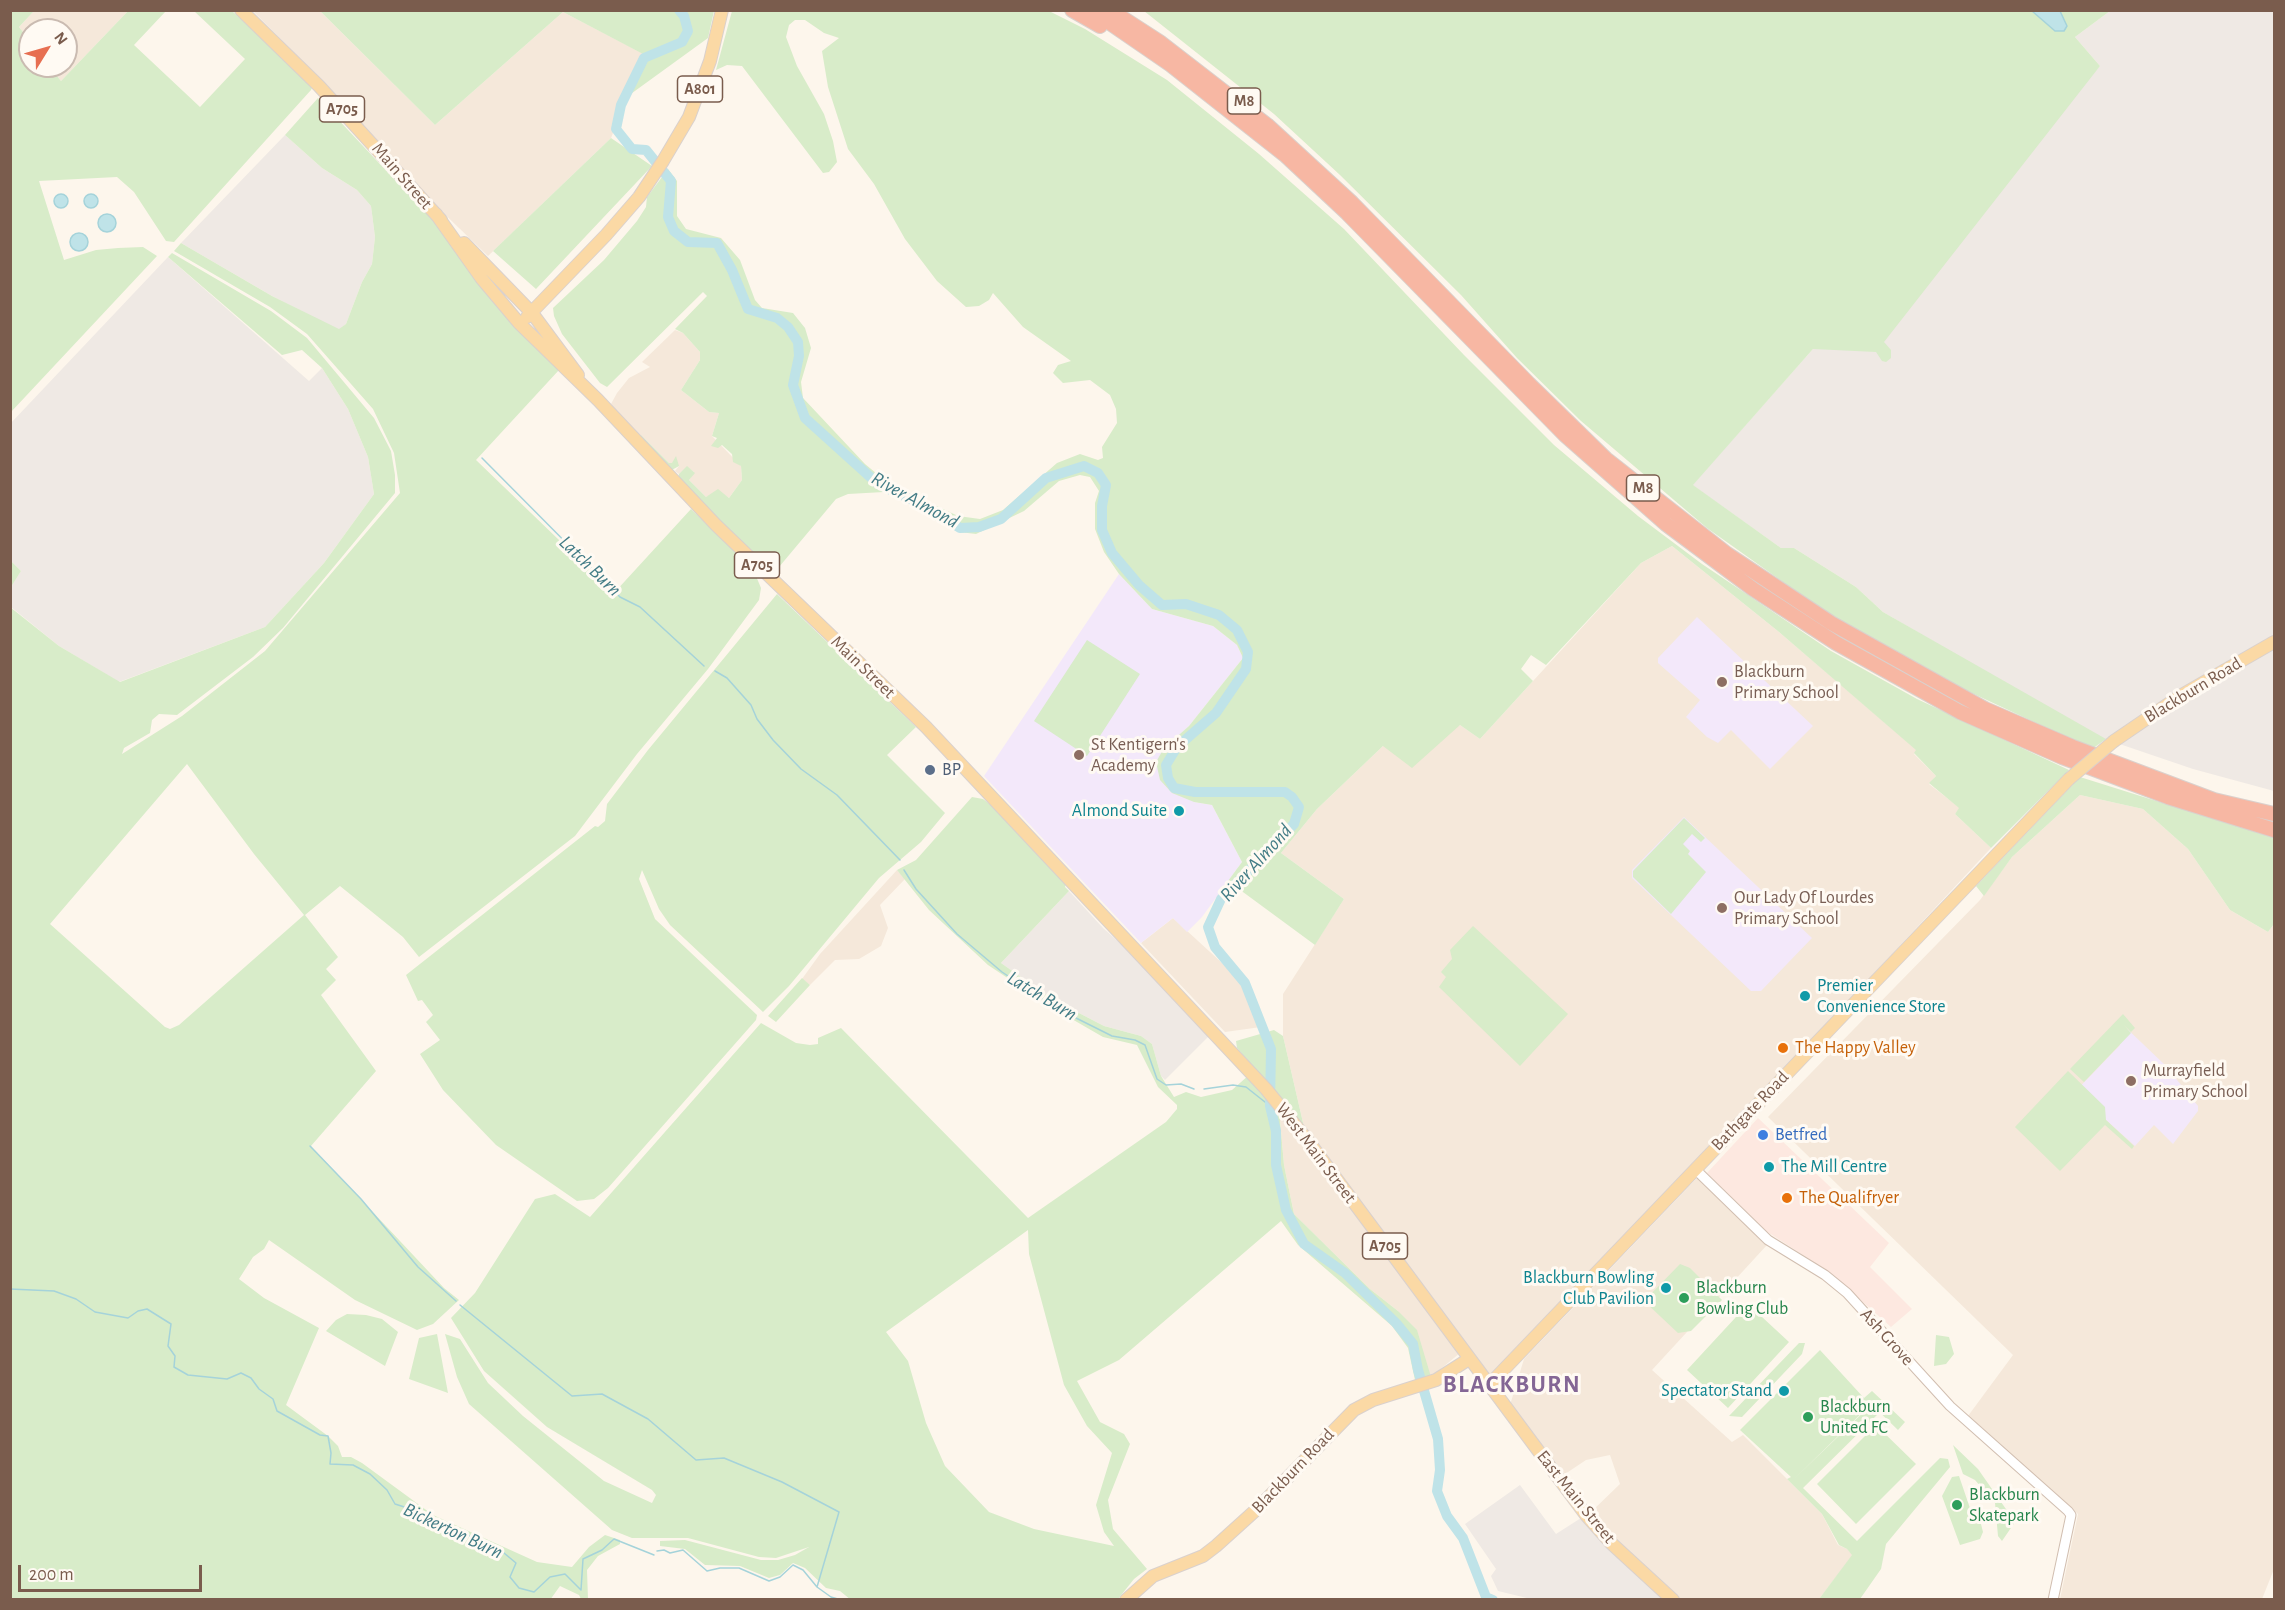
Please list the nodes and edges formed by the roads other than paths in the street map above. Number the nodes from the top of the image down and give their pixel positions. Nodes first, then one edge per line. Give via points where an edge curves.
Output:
1 (241, 10) edge
2 (722, 10) edge
3 (1072, 10) edge
4 (1091, 10) edge
5 (1110, 10) edge
6 (1126, 10) edge
7 (1228, 109) junction
8 (1352, 203) junction
9 (525, 318) junction
10 (598, 400) junction
11 (2274, 642) edge
12 (2069, 779) joint
13 (2274, 814) edge
14 (2274, 830) edge
15 (1125, 936) joint
16 (1695, 1169) junction
17 (1470, 1359) junction
18 (1489, 1385) junction
19 (1126, 1599) edge
20 (1673, 1599) edge
21 (2053, 1599) edge

1 - 9 main road, Main Street / A705 via 319,86 436,214 482,279
2 - 9 main road, A801 via 710,61 689,117 660,166 606,235
3 - 7 highway, M8
4 - 7 highway, M8
5 - 8 highway, M8 via 1161,43 1267,125
6 - 8 highway, M8 via 1263,117
7 - 14 highway, M8 via 1347,213 1565,435 1666,524 1754,589 1836,643 1960,712 2061,757 2168,797
8 - 13 highway, M8 via 1606,459 1727,554 1831,623 1985,709 2073,747 2214,801
9 - 10 main road, Main Street / A705
9 - 10 main road, Main Street / A705 via 538,343
10 - 15 main road, Main Street / A705 via 716,525 926,727
11 - 12 main road, Blackburn Road, bridge via 2180,696 2114,741
12 - 16 main road, Bathgate Road
15 - 17 main road, West Main Street / A705 via 1281,1107
16 - 18 main road, Bathgate Road
16 - 21 street, Ash Grove via 1768,1240 1847,1293 1950,1406 2071,1515
17 - 18 main road, West Main Street / A705
17 - 19 main road, Blackburn Road via 1436,1380 1354,1410 1216,1546 1203,1556 1154,1576
18 - 20 main road, East Main Street / A705 via 1586,1515

